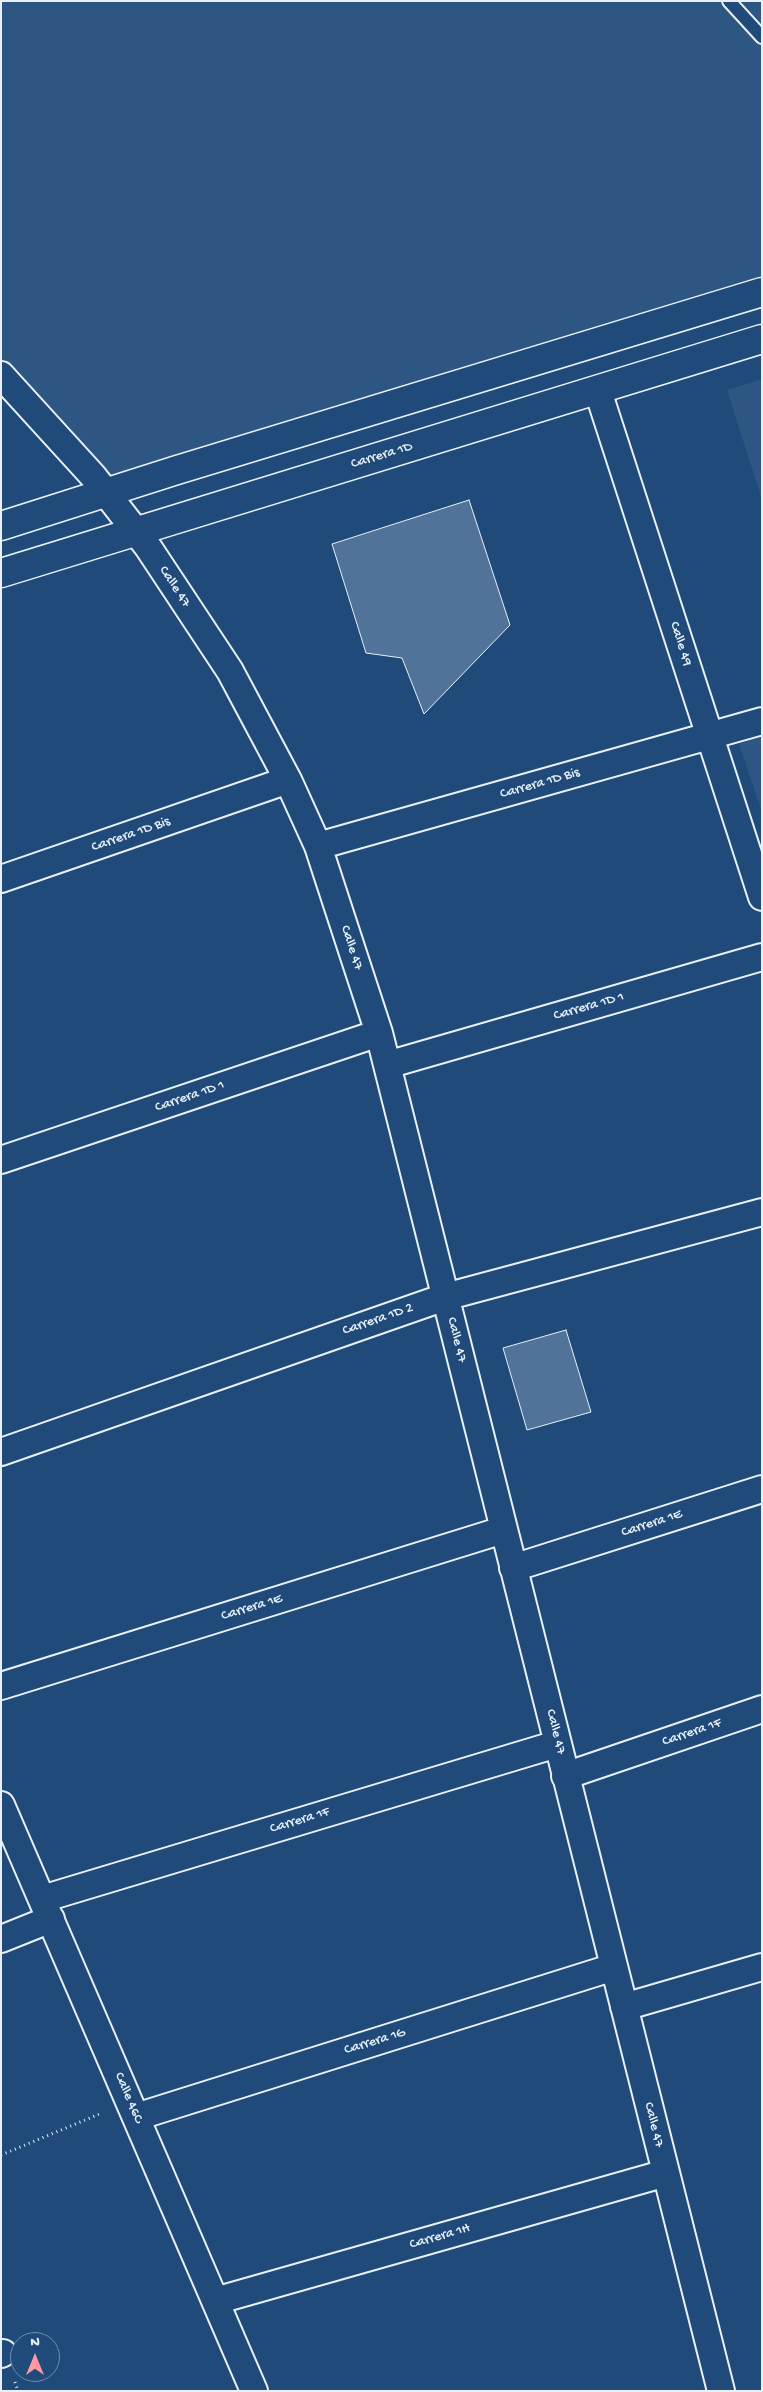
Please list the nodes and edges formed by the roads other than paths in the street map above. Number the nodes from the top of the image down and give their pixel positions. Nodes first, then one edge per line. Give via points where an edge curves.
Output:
1 (729, 1) edge
2 (762, 37) edge
3 (762, 292) edge
4 (762, 339) edge
5 (1, 375) edge
6 (598, 391) junction
7 (106, 492) junction
8 (1, 526) edge
9 (136, 530) junction
10 (1, 573) edge
11 (762, 721) edge
12 (710, 737) junction
13 (288, 780) junction
14 (318, 846) junction
15 (1, 879) edge
16 (762, 897) edge
17 (762, 957) edge
18 (379, 1033) junction
19 (387, 1065) junction
20 (1, 1160) edge
21 (762, 1212) edge
22 (445, 1297) junction
23 (1, 1452) edge
24 (762, 1489) edge
25 (503, 1530) junction
26 (513, 1568) junction
27 (1, 1686) edge
28 (762, 1710) edge
29 (558, 1744) junction
30 (566, 1776) junction
31 (1, 1805) edge
32 (46, 1909) junction
33 (1, 1939) edge
34 (614, 1966) junction
35 (762, 1967) edge
36 (624, 2007) junction
37 (132, 2109) junction
38 (666, 2173) junction
39 (215, 2301) junction
40 (254, 2391) edge
41 (720, 2391) edge

1 - 2 lane
3 - 7 street
4 - 6 street, Carrera 1D
5 - 7 street, Calle 47
6 - 9 street, Carrera 1D
6 - 12 street, Calle 49
7 - 8 street
7 - 9 street, Calle 47
9 - 10 street, Carrera 1D
9 - 13 street, Calle 47 via 230,671
11 - 12 street, Carrera 1D Bis
12 - 14 street, Carrera 1D Bis
12 - 16 street, Calle 49
13 - 14 street, Calle 47
13 - 15 street, Carrera 1D Bis
14 - 18 street, Calle 47
17 - 19 street, Carrera 1D 1
18 - 19 street, Calle 47
18 - 20 street, Carrera 1D 1
19 - 22 street, Calle 47
21 - 22 street, Carrera 1D 2
22 - 23 street, Carrera 1D 2
22 - 25 street, Calle 47
24 - 26 street, Carrera 1E
25 - 26 street, Calle 47
25 - 27 street, Carrera 1E
26 - 29 street, Calle 47
28 - 30 street, Carrera 1F
29 - 30 street, Calle 47
29 - 32 street, Carrera 1F
30 - 34 street, Calle 47
31 - 32 street, Calle 46C
32 - 33 street, Carrera 1F
32 - 37 street, Calle 46C
34 - 36 street, Calle 47
34 - 37 street, Carrera 1G
35 - 36 street
36 - 38 street, Calle 47
37 - 39 street, Calle 46C
38 - 39 street, Carrera 1H
38 - 41 street, Calle 47
39 - 40 street, Calle 46C

